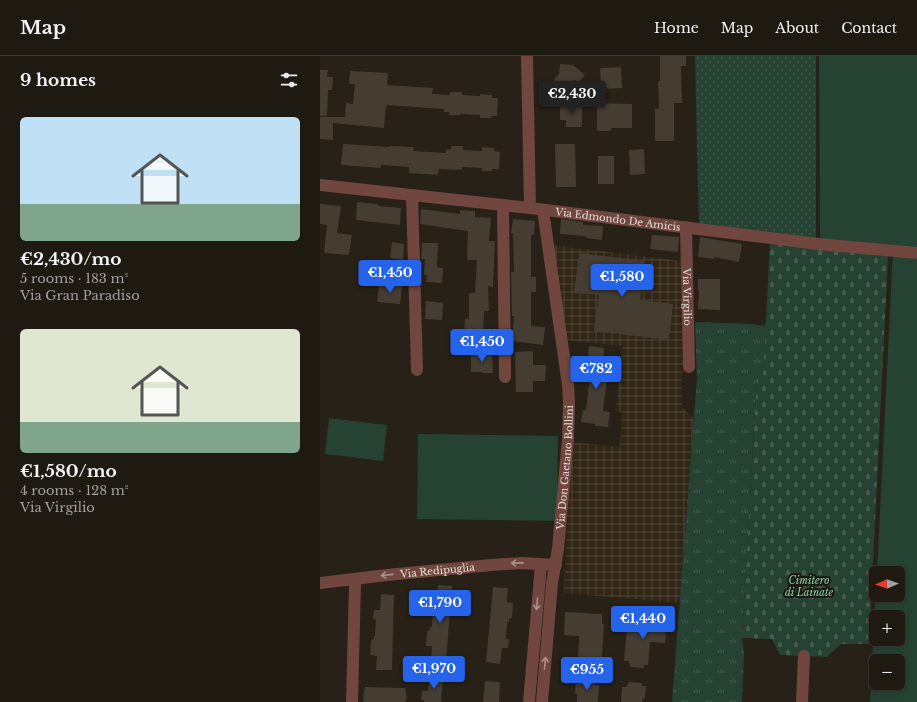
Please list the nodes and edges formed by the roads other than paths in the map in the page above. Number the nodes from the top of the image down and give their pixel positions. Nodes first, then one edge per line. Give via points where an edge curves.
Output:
1 (527, 56) edge
2 (320, 185) edge
3 (412, 195) junction
4 (502, 205) junction
5 (530, 208) junction
6 (543, 210) junction
7 (686, 228) junction
8 (917, 253) edge
9 (689, 367) dead end
10 (417, 370) dead end
11 (505, 377) dead end
12 (541, 565) junction
13 (556, 565) junction
14 (356, 579) junction
15 (320, 583) edge
16 (804, 656) dead end
17 (352, 702) edge
18 (529, 702) edge
19 (542, 702) edge
20 (802, 702) edge

1 - 5 street
2 - 3 street, Via Edmondo De Amicis
3 - 4 street, Via Edmondo De Amicis
3 - 10 street
4 - 5 street, Via Edmondo De Amicis
4 - 11 street
5 - 6 street, Via Edmondo De Amicis
6 - 7 street, Via Edmondo De Amicis
6 - 13 street, Via Don Gaetano Bollini via 570,403
7 - 8 street, Via Edmondo De Amicis
7 - 9 street, Via Virgilio
12 - 13 street, Via Redipuglia
12 -> 14 street, Via Redipuglia via 491,565
12 -> 18 street
19 -> 13 street, Via Don Gaetano Bollini via 552,583
14 - 15 street, Via Redipuglia
14 - 17 street
16 - 20 street

